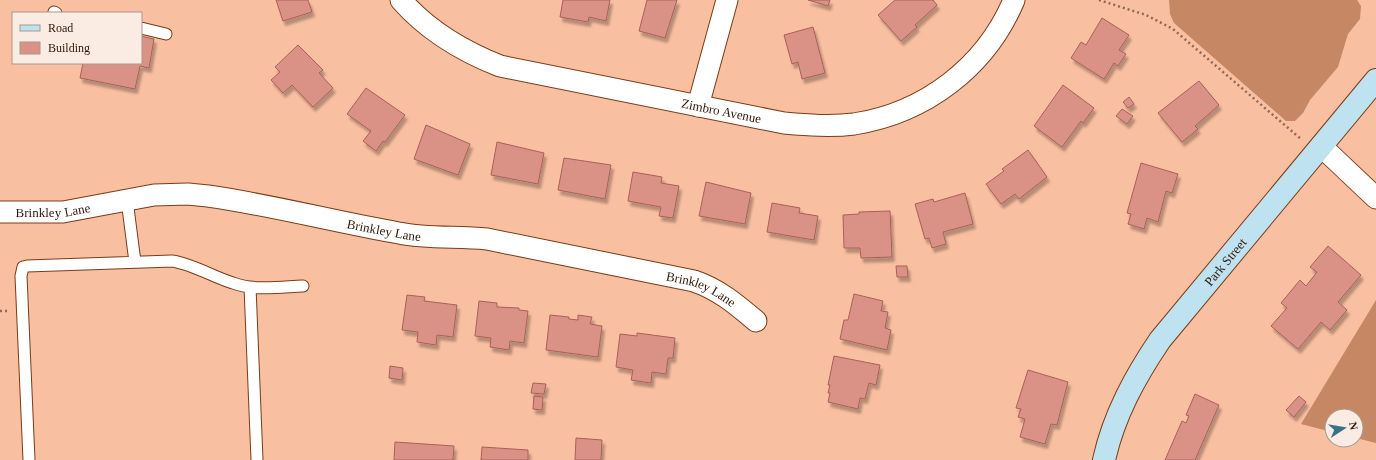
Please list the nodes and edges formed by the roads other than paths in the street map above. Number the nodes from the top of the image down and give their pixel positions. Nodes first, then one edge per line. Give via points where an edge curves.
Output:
1 (401, 0) edge
2 (727, 0) edge
3 (1014, 0) edge
4 (142, 28) edge
5 (166, 34) dead end
6 (1376, 80) edge
7 (698, 106) junction
8 (1318, 149) junction
9 (1376, 198) edge
10 (127, 200) junction
11 (0, 212) edge
12 (135, 262) junction
13 (303, 286) dead end
14 (250, 287) junction
15 (756, 321) dead end
16 (29, 460) edge
17 (257, 460) edge
18 (1104, 460) edge

1 - 7 street, Zimbro Avenue via 412,13 439,35 500,66
2 - 7 street
3 - 7 street, Zimbro Avenue via 992,39 977,58 935,95 907,110 854,124 819,126 784,124
4 - 5 lane
6 - 8 street, Park Street
8 - 9 street
8 - 18 street, Park Street via 1160,340 1139,372 1121,407
10 - 11 street, Brinkley Lane via 64,212
10 - 12 lane
10 - 15 street, Brinkley Lane via 154,195 208,196 399,233 487,239 694,281 726,296
12 - 14 lane via 179,262
12 - 16 lane via 27,266 21,271
13 - 14 lane
14 - 17 lane

